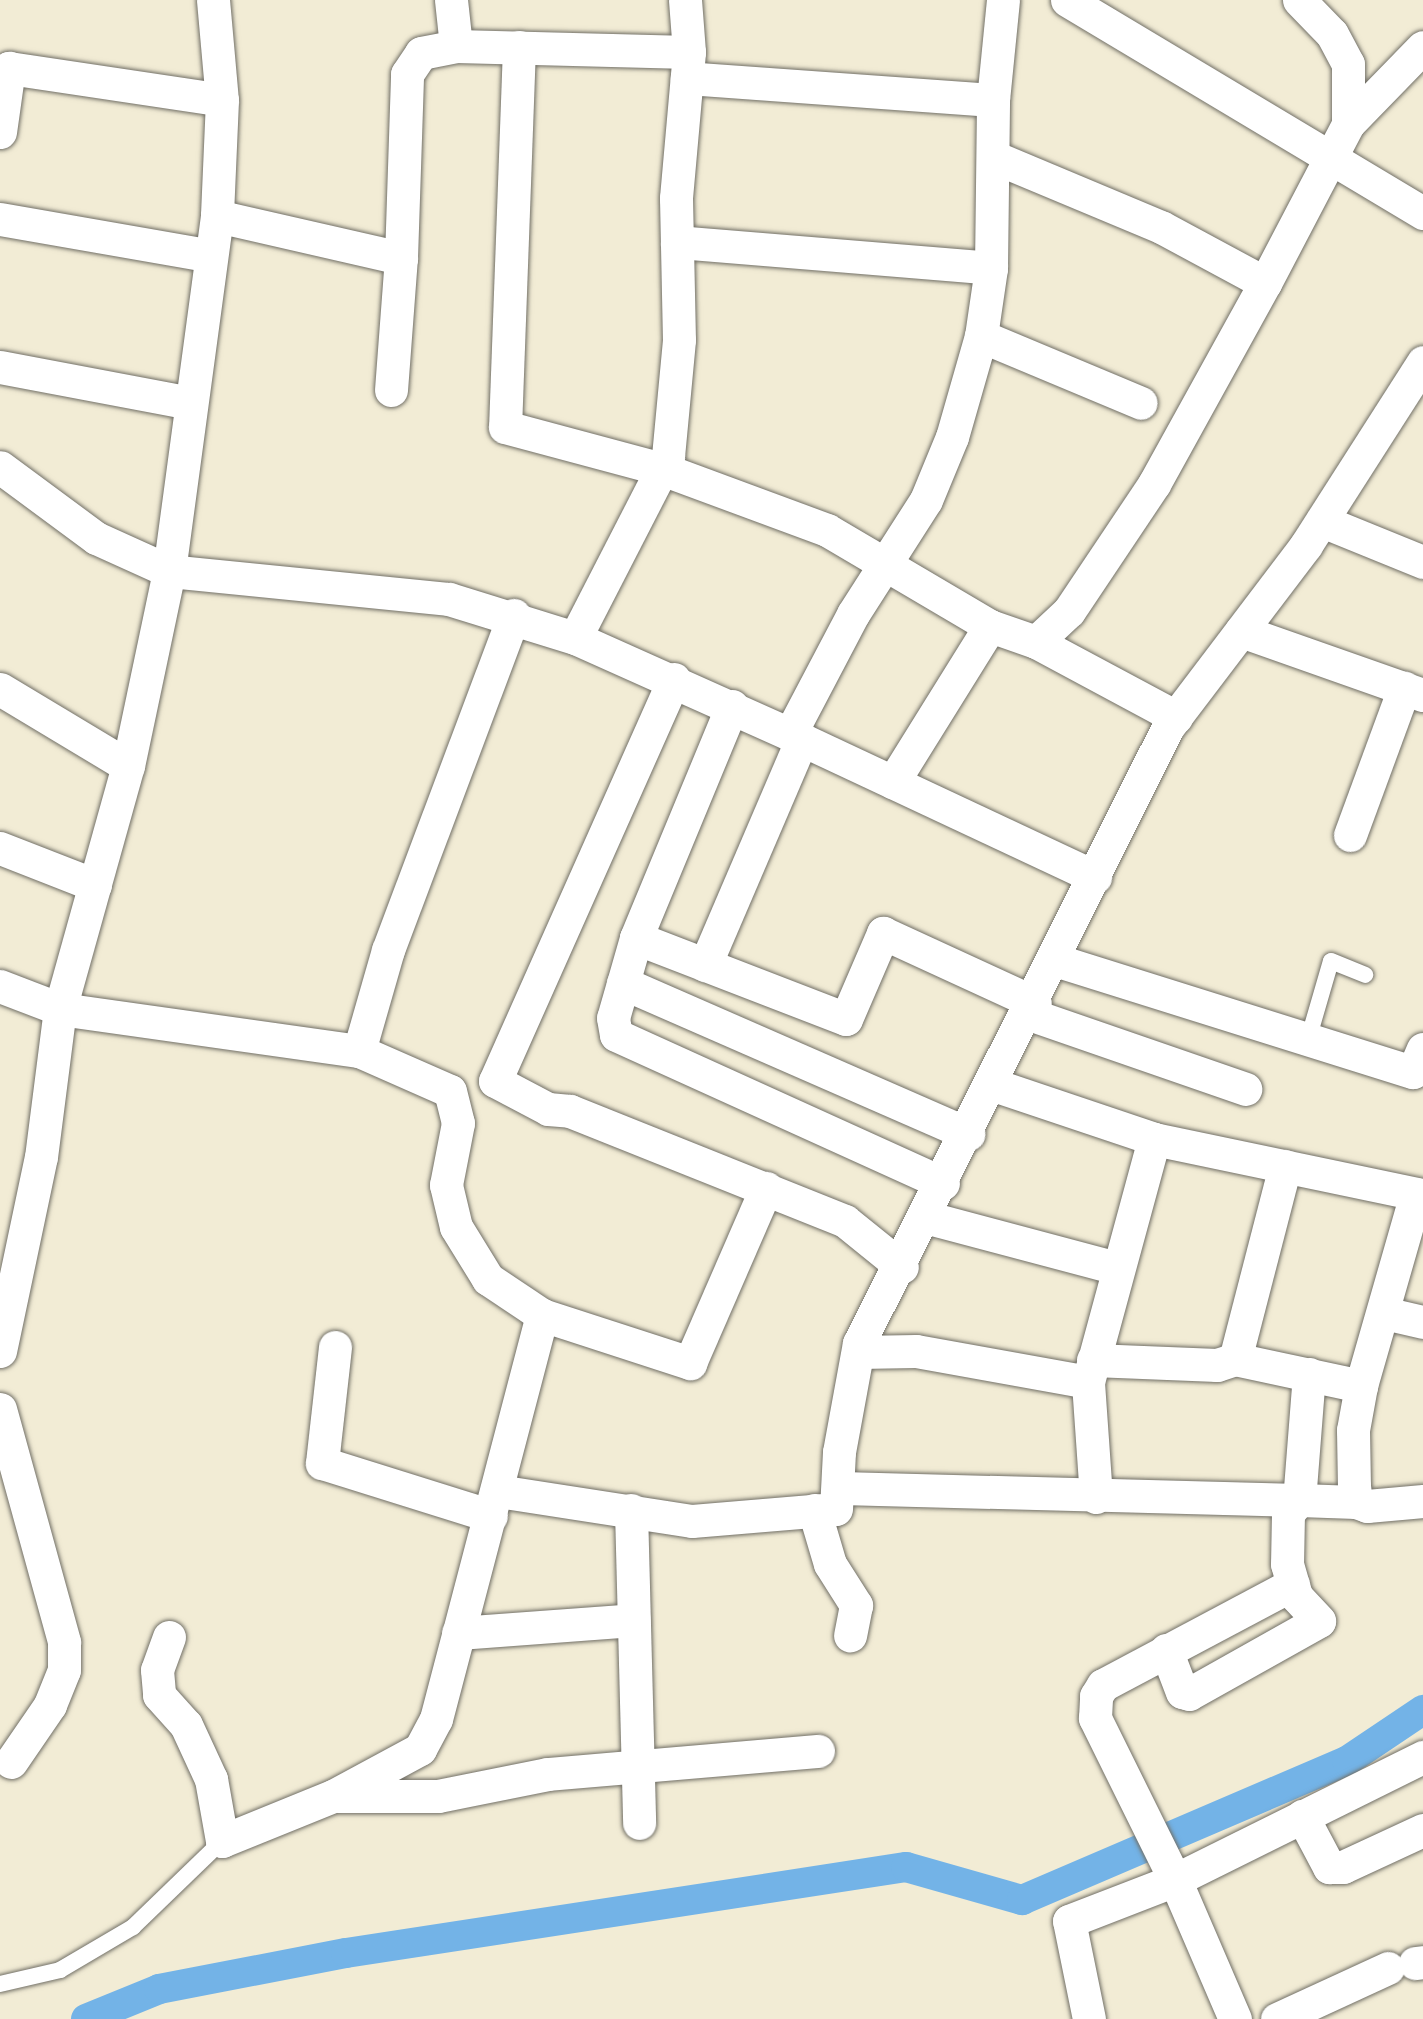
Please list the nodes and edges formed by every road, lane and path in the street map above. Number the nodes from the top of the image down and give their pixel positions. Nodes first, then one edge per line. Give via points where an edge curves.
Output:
1 (212, 0) edge
2 (451, 0) edge
3 (685, 0) edge
4 (1003, 0) edge
5 (1067, 0) edge
6 (1300, 0) edge
7 (456, 46) junction
8 (519, 47) junction
9 (1423, 47) edge
10 (688, 65) junction
11 (4, 68) edge
12 (222, 100) junction
13 (993, 100) junction
14 (1348, 124) junction
15 (0, 132) edge
16 (994, 157) junction
17 (1330, 158) junction
18 (1423, 213) edge
19 (216, 216) junction
20 (0, 219) edge
21 (677, 242) junction
22 (211, 256) junction
23 (401, 258) junction
24 (990, 268) junction
25 (1265, 283) junction
26 (981, 336) junction
27 (1423, 362) edge
28 (0, 366) edge
29 (391, 390) dead end
30 (1413, 397) edge
31 (191, 403) junction
32 (1141, 403) dead end
33 (0, 467) edge
34 (662, 469) junction
35 (1322, 521) junction
36 (1423, 562) edge
37 (884, 565) junction
38 (169, 571) junction
39 (514, 615) junction
40 (989, 626) junction
41 (1241, 631) junction
42 (575, 638) junction
43 (1036, 642) junction
44 (674, 678) junction
45 (0, 689) edge
46 (1413, 691) edge
47 (732, 706) junction
48 (1176, 717) junction
49 (796, 737) junction
50 (128, 766) junction
51 (893, 782) junction
52 (1350, 835) dead end
53 (0, 848) edge
54 (1095, 877) junction
55 (95, 885) junction
56 (636, 938) junction
57 (1055, 960) junction
58 (705, 965) junction
59 (1365, 975) dead end
60 (623, 983) junction
61 (0, 986) edge
62 (1032, 1008) junction
63 (60, 1009) junction
64 (1308, 1040) junction
65 (1423, 1049) edge
66 (359, 1051) junction
67 (994, 1085) junction
68 (1245, 1089) dead end
69 (968, 1134) junction
70 (1154, 1139) junction
71 (1285, 1166) junction
72 (943, 1182) junction
73 (766, 1188) junction
74 (1419, 1194) edge
75 (925, 1217) junction
76 (902, 1267) junction
77 (1117, 1268) junction
78 (1384, 1312) junction
79 (542, 1315) junction
80 (1423, 1322) edge
81 (335, 1347) dead end
82 (0, 1351) edge
83 (858, 1352) junction
84 (1235, 1359) junction
85 (1090, 1371) junction
86 (1309, 1374) junction
87 (1361, 1386) junction
88 (0, 1409) edge
89 (841, 1488) junction
90 (1096, 1497) junction
91 (1299, 1500) junction
92 (1423, 1501) edge
93 (1356, 1502) junction
94 (494, 1504) junction
95 (631, 1510) junction
96 (814, 1510) junction
97 (1293, 1584) junction
98 (634, 1620) junction
99 (458, 1633) junction
100 (850, 1635) dead end
101 (169, 1637) dead end
102 (1166, 1650) junction
103 (818, 1751) dead end
104 (1423, 1757) edge
105 (11, 1762) dead end
106 (638, 1763) junction
107 (333, 1796) junction
108 (1302, 1816) junction
109 (639, 1823) dead end
110 (1423, 1830) edge
111 (222, 1841) junction
112 (1170, 1871) junction
113 (1409, 1965) edge
114 (0, 1984) edge
115 (1089, 2019) edge
116 (1235, 2019) edge
117 (1276, 2019) edge

1 - 12 street
2 - 7 street
3 - 10 street
4 - 13 street
5 - 17 street
6 - 14 street via 1332,34 1348,64
7 - 8 street
7 - 23 street via 421,54 408,74
8 - 10 street
8 - 34 street via 505,427
9 - 14 street
10 - 13 street
10 - 21 street
11 - 12 street
11 - 15 street
12 - 19 street
13 - 16 street
14 - 17 street
16 - 24 street
16 - 25 street via 1161,227
17 - 18 street
17 - 25 street
19 - 22 street
19 - 23 street
20 - 22 street
21 - 24 street
21 - 34 street via 679,340
22 - 31 street
23 - 29 street
24 - 26 street
25 - 43 street via 1154,484 1069,611
26 - 32 street
26 - 37 street via 952,436 926,500
27 - 30 street
28 - 31 street
30 - 35 street
31 - 38 street
33 - 38 street via 96,538
34 - 37 street via 827,530
34 - 42 street
35 - 36 street
35 - 41 street
37 - 40 street
37 - 49 street
38 - 39 street via 449,599
38 - 50 street
39 - 42 street
39 - 66 street via 388,950
40 - 43 street
40 - 51 street
41 - 46 street
41 - 48 street
42 - 44 street
43 - 48 street
44 - 47 street
44 - 73 street via 495,1081 548,1109 570,1111
45 - 50 street
46 - 52 street
47 - 49 street
47 - 56 street
48 - 54 street
49 - 51 street
49 - 58 street
50 - 55 street
51 - 54 street
53 - 55 street
54 - 57 street
55 - 63 street
56 - 58 street
56 - 60 street
57 - 62 street
57 - 64 street
58 - 62 street via 846,1019 883,933
59 - 64 lane via 1331,961
60 - 69 street
60 - 72 street via 612,1018 616,1035 630,1046
61 - 63 street
62 - 67 street
62 - 68 street
63 - 66 street
63 - 82 street via 41,1157
64 - 65 street via 1413,1072
66 - 79 street via 450,1091 458,1123 446,1185 456,1227 488,1279
67 - 69 street
67 - 70 street
69 - 72 street
70 - 71 street
70 - 77 street
71 - 74 street
71 - 84 street
72 - 75 street
73 - 76 street via 845,1221
73 - 79 street via 690,1363
74 - 78 street
75 - 76 street
75 - 77 street
76 - 83 street
77 - 85 street
78 - 80 street
78 - 87 street
79 - 94 street
81 - 94 street via 322,1463
83 - 85 street via 916,1351
83 - 89 street via 839,1452
84 - 85 street via 1217,1365
84 - 86 street
85 - 90 street
86 - 87 street
86 - 91 street
87 - 93 street via 1353,1430
88 - 105 street via 64,1642 64,1670 50,1705
89 - 90 street
89 - 96 street via 836,1508
90 - 91 street
91 - 93 street
91 - 97 street via 1288,1513 1285,1532
92 - 93 street
94 - 95 street
94 - 99 street
95 - 96 street via 692,1521
95 - 98 street
96 - 100 street via 830,1564 856,1605
97 - 102 street
97 - 102 street via 1319,1620 1189,1694 1182,1692
98 - 99 street
98 - 106 street
99 - 107 street via 436,1719 421,1749
101 - 111 street via 157,1670 159,1695 186,1726 211,1779
102 - 112 street via 1096,1696 1095,1718
103 - 106 street
104 - 108 street
106 - 107 street via 438,1797
106 - 109 street
107 - 111 street
108 - 110 street via 1329,1867 1343,1867
108 - 112 street
111 - 114 lane via 133,1927 60,1970
112 - 115 street via 1069,1920
112 - 116 street
113 - 117 street

